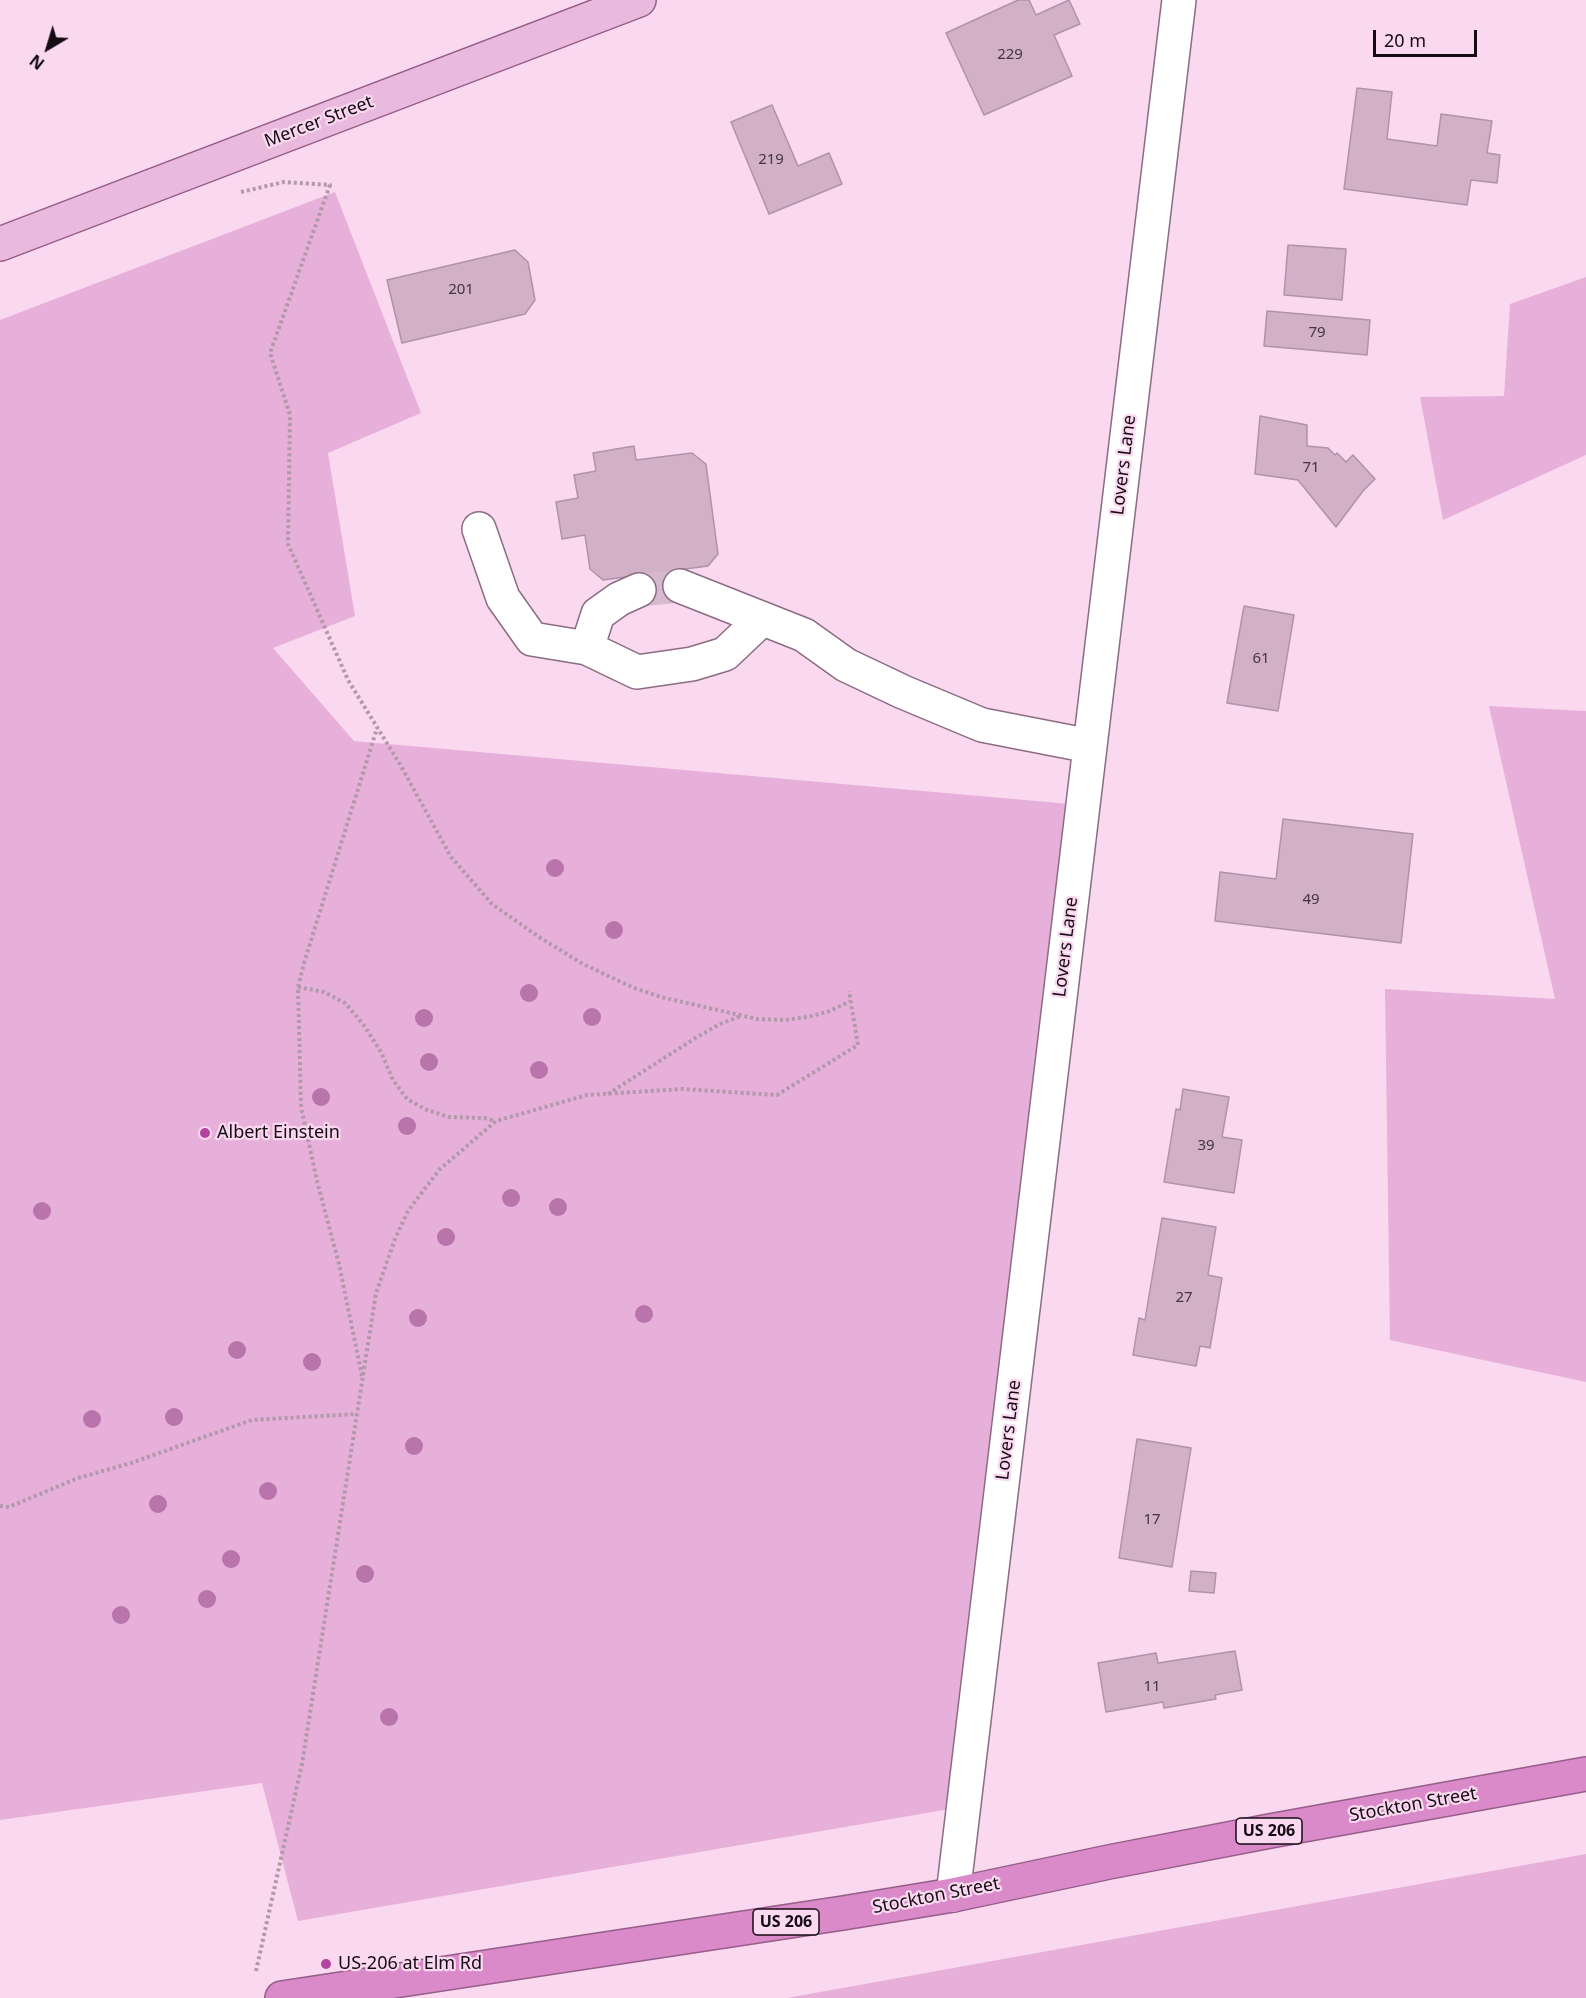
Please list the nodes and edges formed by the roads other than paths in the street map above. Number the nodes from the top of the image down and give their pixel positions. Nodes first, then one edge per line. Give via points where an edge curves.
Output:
1 (639, 0) edge
2 (1179, 0) edge
3 (0, 244) edge
4 (480, 529) dead end
5 (680, 586) tunnel mouth
6 (639, 590) tunnel mouth
7 (762, 619) junction
8 (587, 648) junction
9 (1090, 746) junction
10 (1586, 1774) edge
11 (953, 1894) junction
12 (282, 1998) edge

1 - 3 main road, Mercer Street
2 - 9 street, Lovers Lane
4 - 8 street via 503,598 532,639
5 - 7 street
6 - 8 street via 598,614
7 - 8 street via 725,654 692,664 637,672
7 - 9 street via 804,635 846,665 982,725
9 - 11 street, Lovers Lane
10 - 11 highway, Stockton Street / US 206
11 - 12 highway, Stockton Street / US 206

